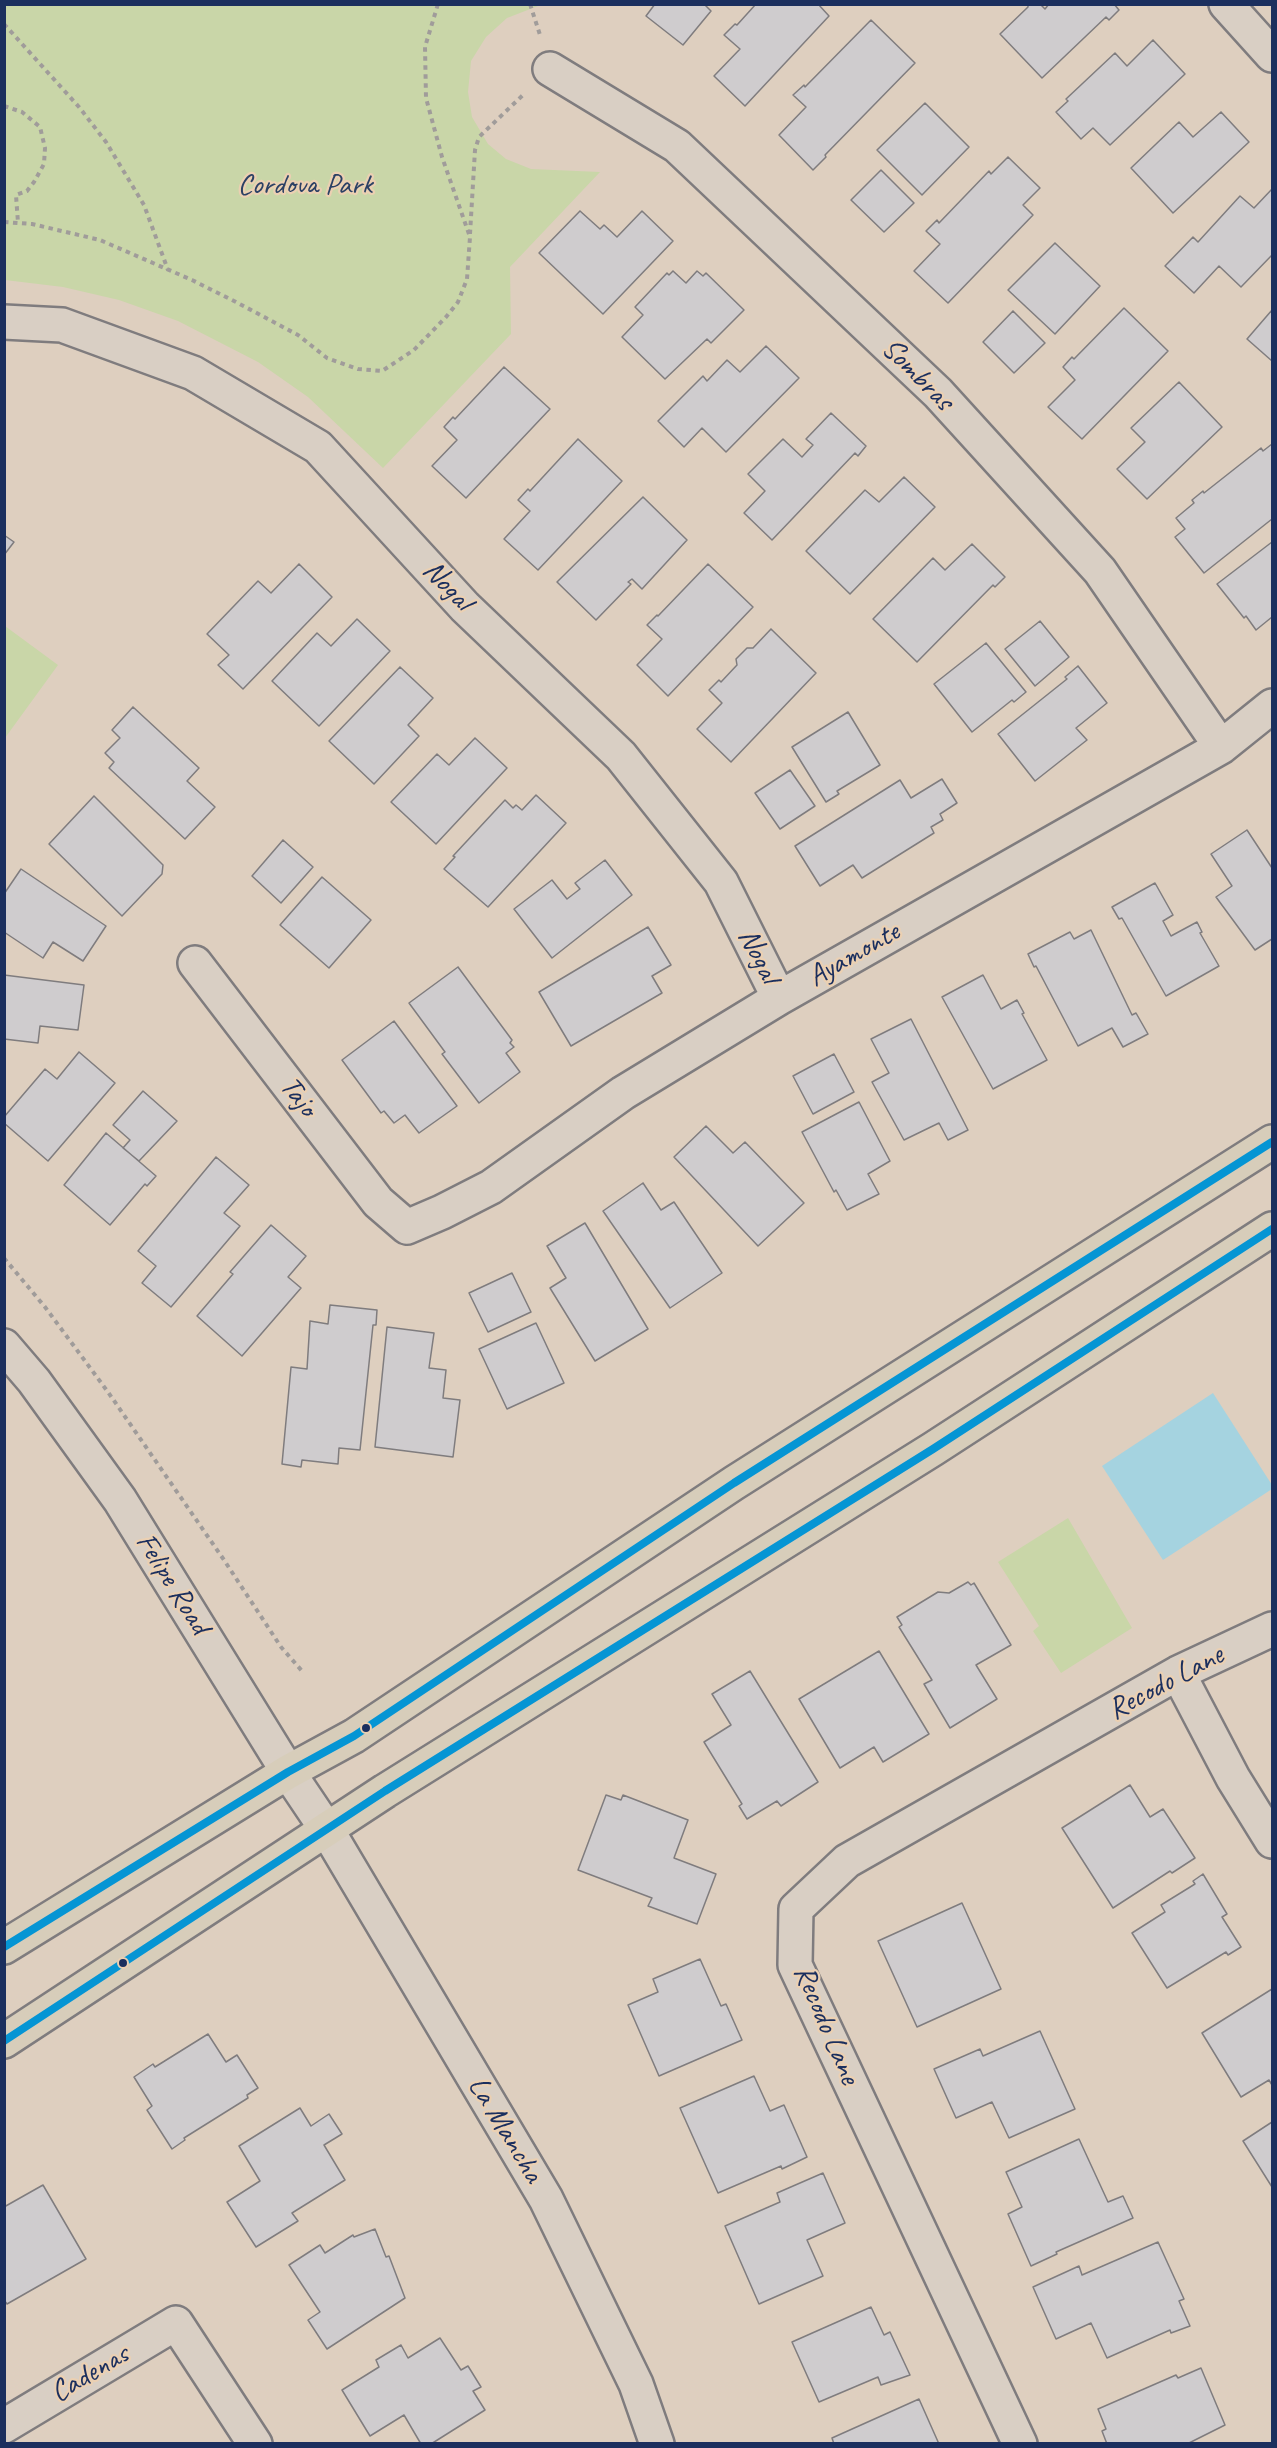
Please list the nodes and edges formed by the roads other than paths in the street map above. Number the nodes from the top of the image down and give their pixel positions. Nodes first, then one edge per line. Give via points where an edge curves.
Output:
1 (1226, 4) edge
2 (1272, 55) edge
3 (550, 69) road end
4 (4, 322) edge
5 (1272, 706) edge
6 (1221, 747) junction
7 (195, 963) dead end
8 (778, 998) junction
9 (1272, 1142) edge
10 (407, 1227) joint
11 (1272, 1229) edge
12 (4, 1346) edge
13 (1272, 1629) edge
14 (1178, 1673) junction
15 (288, 1772) junction
16 (327, 1830) junction
17 (1272, 1841) edge
18 (4, 1947) edge
19 (4, 2041) edge
20 (4, 2426) edge
21 (255, 2444) edge
22 (657, 2444) edge
23 (1020, 2444) edge

1 - 2 street
3 - 6 street, Sombras via 677,146 938,393 1100,571
4 - 8 street, Nogal via 62,325 193,373 318,447 465,607 621,756 721,882
5 - 6 street, Ayamonte
6 - 8 street, Ayamonte
7 - 10 street, Tajo via 378,1202
8 - 10 street, Ayamonte via 623,1093 491,1187
9 - 15 main road via 753,1471 354,1736
11 - 16 main road via 933,1449
12 - 15 street, Felipe Road via 120,1500
13 - 14 street, Recodo Lane
14 - 17 street via 1233,1778
14 - 23 street, Recodo Lane via 847,1861 796,1910 795,1965
15 - 16 street, Felipe Road
15 - 18 main road
16 - 19 main road
16 - 22 street, La Mancha via 546,2199 636,2384
20 - 21 street, Cadenas via 176,2323

